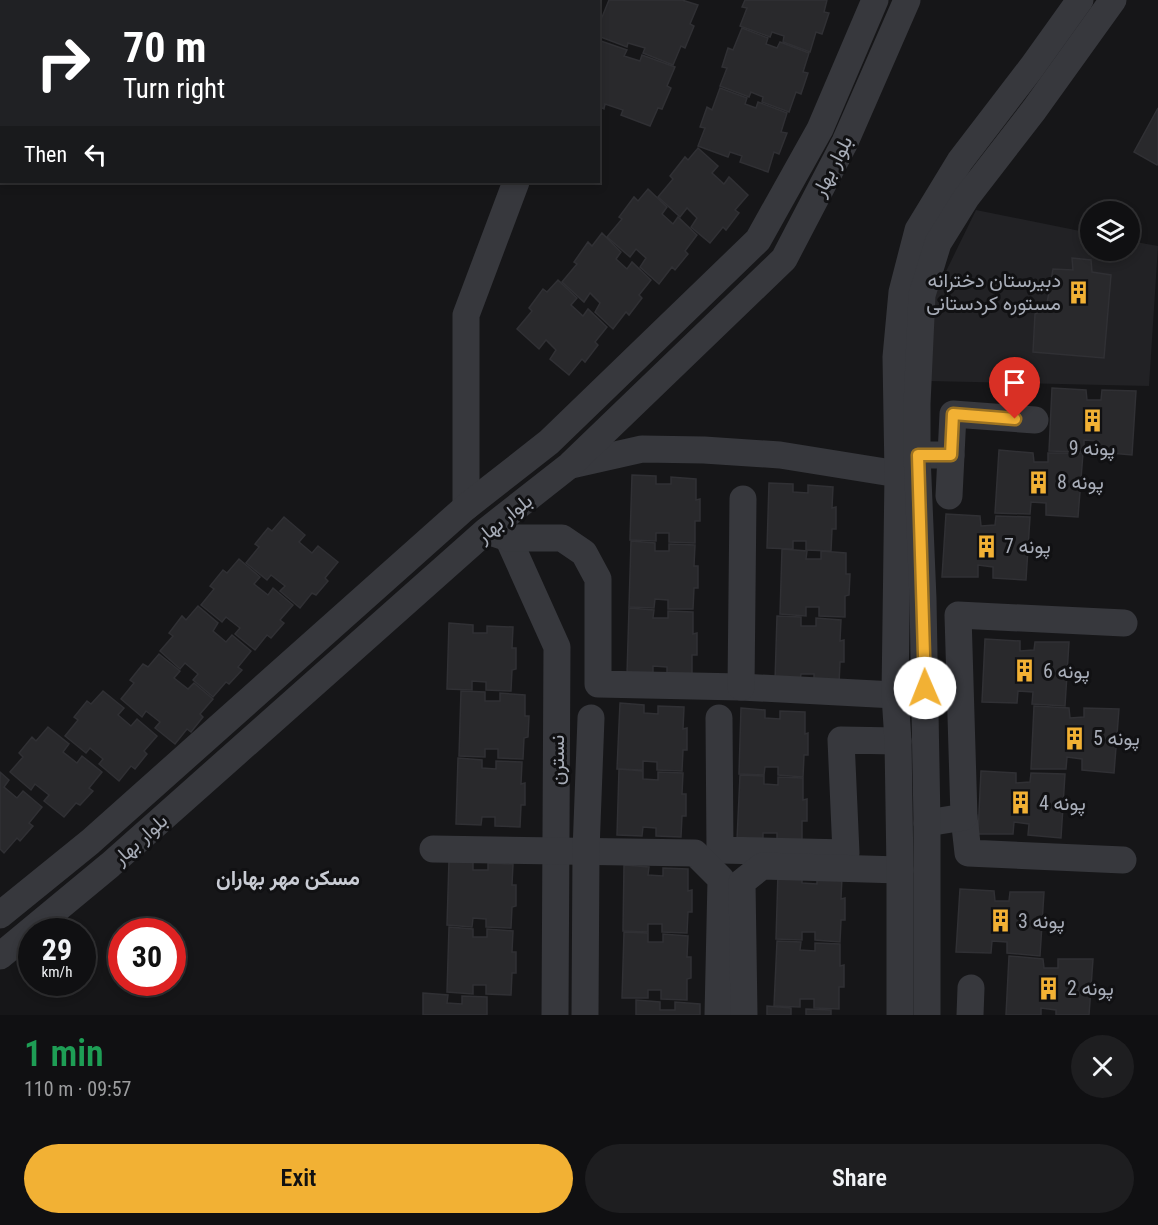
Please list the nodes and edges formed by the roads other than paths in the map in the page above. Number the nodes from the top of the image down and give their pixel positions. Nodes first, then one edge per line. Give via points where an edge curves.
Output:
1 (875, 0) edge
2 (907, 0) edge
3 (1080, 0) edge
4 (1113, 0) edge
5 (820, 129) junction
6 (845, 142) junction
7 (516, 183) edge
8 (1035, 420) dead end
9 (918, 455) junction
10 (951, 455) junction
11 (570, 465) junction
12 (898, 474) junction
13 (949, 496) dead end
14 (743, 499) dead end
15 (466, 507) junction
16 (497, 535) junction
17 (896, 596) junction
18 (923, 598) junction
19 (1124, 623) dead end
20 (741, 687) junction
21 (895, 695) junction
22 (591, 718) dead end
23 (719, 718) dead end
24 (898, 741) junction
25 (964, 817) junction
26 (927, 823) junction
27 (433, 849) dead end
28 (557, 850) junction
29 (586, 851) junction
30 (1123, 860) dead end
31 (900, 870) junction
32 (0, 915) edge
33 (0, 956) edge
34 (971, 988) dead end
35 (555, 1015) edge
36 (585, 1015) edge
37 (718, 1015) edge
38 (744, 1015) edge
39 (900, 1015) edge
40 (927, 1015) edge
41 (970, 1015) edge

1 - 5 street, بلوار بهار
2 - 6 street, بلوار بهار
3 - 12 street via 960,161 918,230 902,292 896,357
4 - 9 street via 966,198 938,243 922,295
5 - 6 street
5 - 15 street, بلوار بهار via 758,240 549,442
6 - 11 street, بلوار بهار via 784,259
7 - 15 street via 466,315
8 - 10 street via 953,414
9 - 10 street
9 - 18 street
10 - 13 street
11 - 12 street via 642,450 704,450 780,455
11 - 16 street, بلوار بهار
12 - 17 street
14 - 20 street
15 - 32 street, بلوار بهار via 90,842
16 - 20 street via 562,538 584,553 598,579 598,684
16 - 28 street, نسترن via 557,647
16 - 33 street, بلوار بهار
17 - 18 street
17 - 21 street
18 - 26 street
19 - 25 street via 958,615
20 - 21 street
21 - 24 street
22 - 29 street, نسترن
23 - 24 street via 720,850 846,853 842,740
24 - 31 street
25 - 26 street
25 - 30 street via 968,853
26 - 40 street
27 - 28 street
28 - 29 street
28 - 35 street, نسترن
29 - 36 street, نسترن
29 - 37 street via 695,853 721,879
31 - 38 street via 762,866 742,882
31 - 39 street
34 - 41 street

